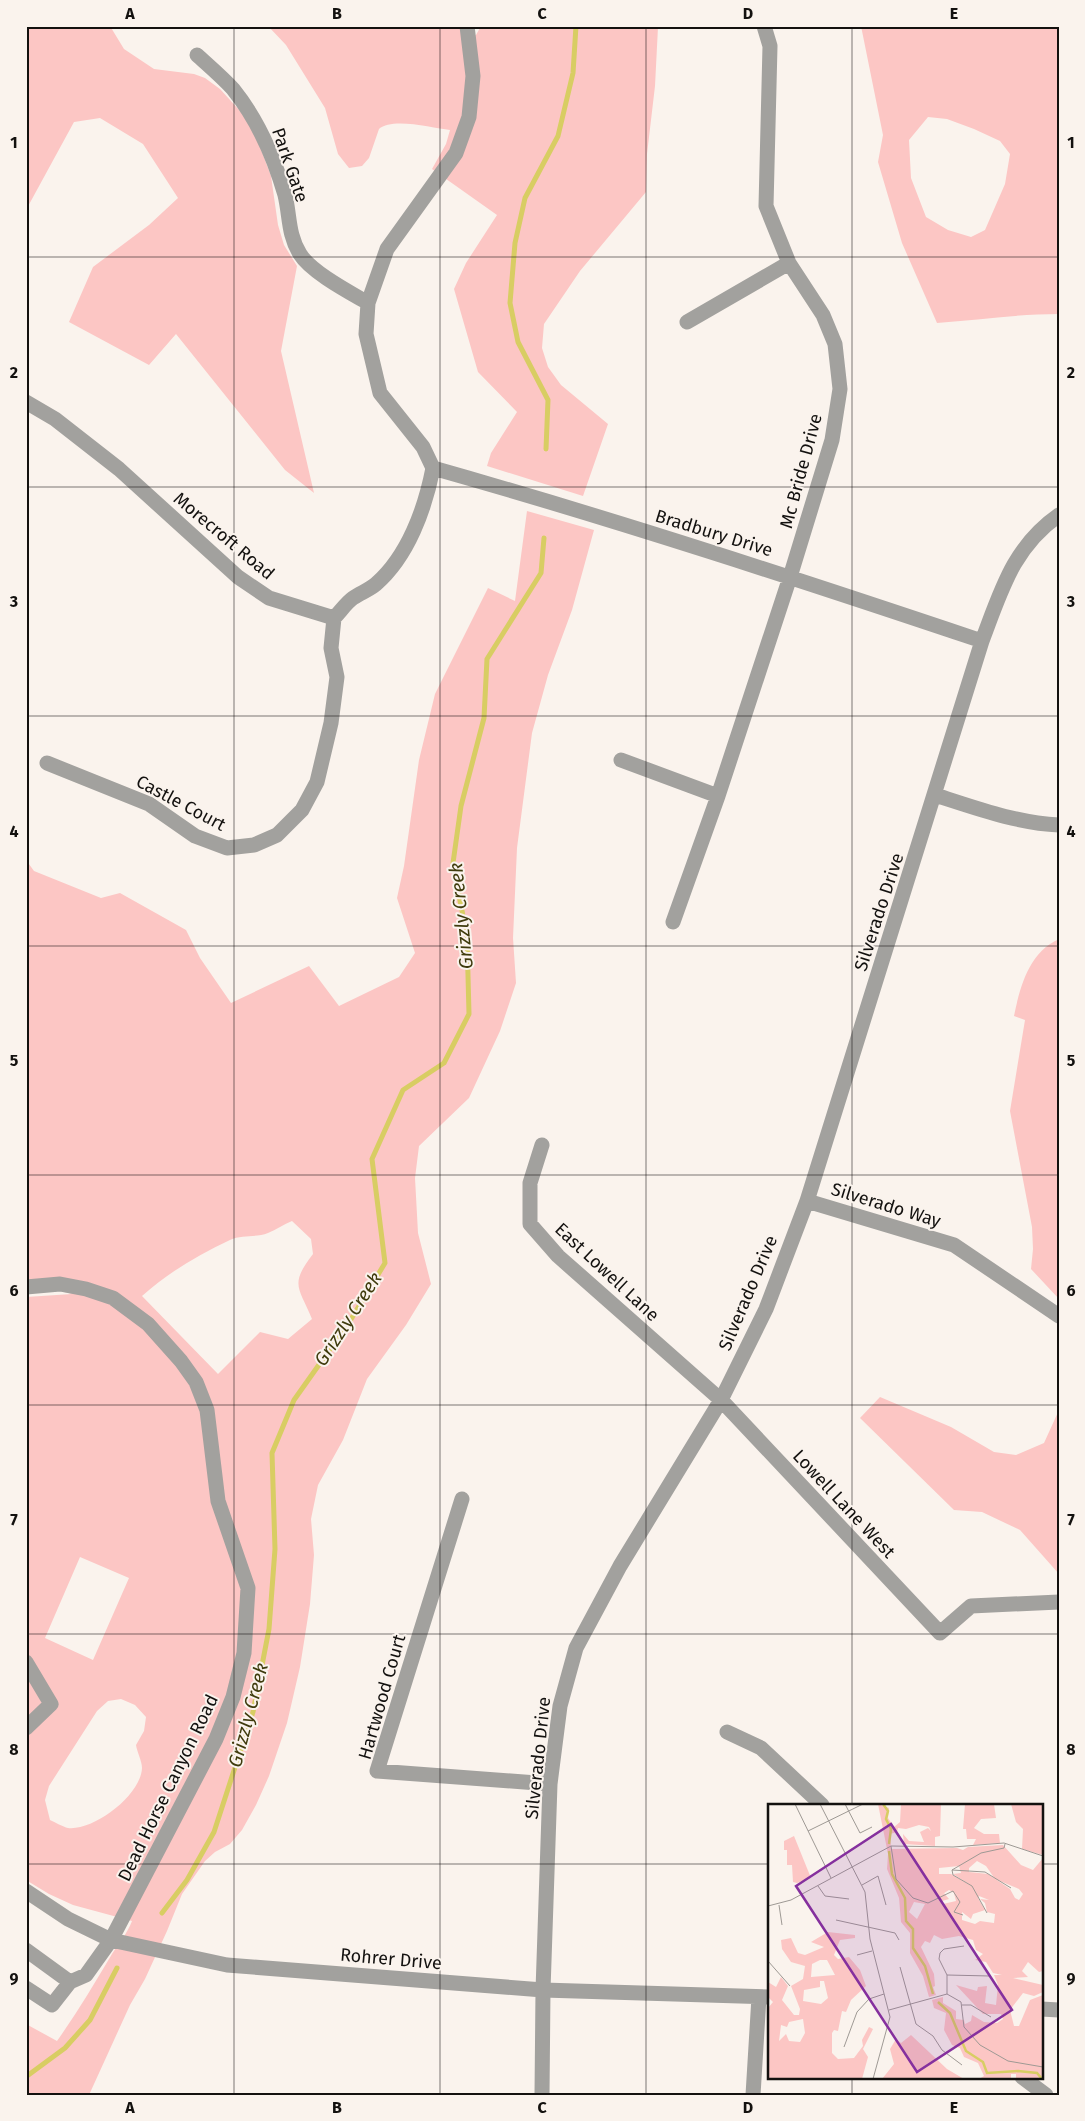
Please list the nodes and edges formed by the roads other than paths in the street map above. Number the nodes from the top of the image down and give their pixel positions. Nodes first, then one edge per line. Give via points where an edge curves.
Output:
1 (467, 26) edge
2 (764, 26) edge
3 (197, 55) dead end
4 (789, 263) junction
5 (368, 302) junction
6 (686, 322) dead end
7 (26, 402) edge
8 (433, 468) junction
9 (1059, 515) edge
10 (790, 577) junction
11 (334, 618) junction
12 (982, 641) junction
13 (621, 760) dead end
14 (47, 763) dead end
15 (935, 795) junction
16 (718, 796) junction
17 (1059, 825) edge
18 (673, 922) dead end
19 (542, 1145) dead end
20 (807, 1201) junction
21 (26, 1287) edge
22 (1059, 1316) edge
23 (721, 1400) junction
24 (462, 1499) dead end
25 (1059, 1602) edge
26 (26, 1662) edge
27 (26, 1728) edge
28 (727, 1732) dead end
29 (550, 1784) junction
30 (821, 1804) edge
31 (27, 1892) edge
32 (111, 1940) junction
33 (26, 1950) edge
34 (70, 1982) junction
35 (26, 1988) edge
36 (543, 1990) junction
37 (764, 1997) edge
38 (1042, 2009) edge
39 (1059, 2010) edge
40 (1023, 2078) edge
41 (542, 2095) edge
42 (753, 2095) edge
43 (1046, 2095) edge

1 - 5 street via 473,76 469,117 456,153 387,250
2 - 4 street, Mc Bride Drive via 770,46 766,206
3 - 5 street, Park Gate via 232,88 266,143 285,197 290,235 300,256 342,289
4 - 6 street
4 - 10 street, Mc Bride Drive via 823,315 836,344 840,389 832,440
5 - 8 street via 366,334 380,392 423,448
7 - 11 street, Morecroft Road via 55,419 119,469 238,577 269,598
8 - 10 street, Bradbury Drive
8 - 11 street via 428,496 408,542 392,568 375,585 351,599
9 - 12 street, Silverado Drive via 1041,528 1019,556 1006,579
10 - 12 street, Bradbury Drive
10 - 16 street, Mc Bride Drive
11 - 14 street, Castle Court via 331,648 337,677 318,782 302,810 277,835 254,845 227,848 195,836 149,804
12 - 15 street, Silverado Drive
13 - 16 street
15 - 17 street via 1001,815
15 - 20 street, Silverado Drive
16 - 18 street, Mc Bride Drive
19 - 23 street, East Lowell Lane via 530,1183 530,1224 558,1256
20 - 22 street, Silverado Way via 954,1245
20 - 23 street, Silverado Drive via 766,1309
21 - 32 street, Dead Horse Canyon Road via 60,1284 113,1298 148,1324 181,1361 196,1382 206,1410 218,1501 248,1588 244,1653 233,1697 208,1756
23 - 25 street, Lowell Lane West via 940,1633 971,1606
23 - 29 street, Silverado Drive via 620,1566 576,1648 560,1706
24 - 29 street, Hartwood Court via 378,1771
26 - 27 street via 51,1704
28 - 30 street via 761,1748
29 - 36 street, Silverado Drive
31 - 32 street, Rohrer Drive
32 - 34 street, Dead Horse Canyon Road via 86,1975
32 - 36 street, Rohrer Drive via 227,1965
33 - 34 street
34 - 35 street, Dead Horse Canyon Road via 52,2005
36 - 37 street, Rohrer Drive
36 - 41 street, Silverado Drive
37 - 42 street
38 - 39 street
40 - 43 street

